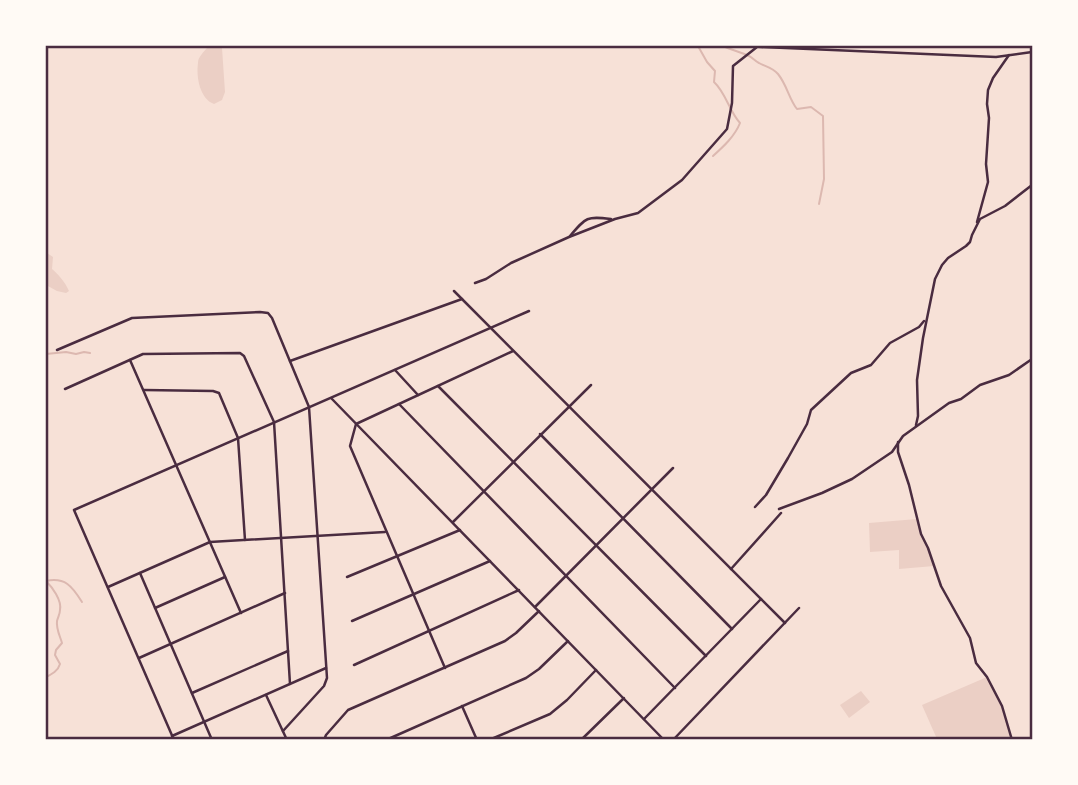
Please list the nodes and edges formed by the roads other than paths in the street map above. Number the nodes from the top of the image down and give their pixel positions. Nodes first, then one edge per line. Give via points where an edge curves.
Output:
1 (747, 46) edge
2 (757, 47) edge
3 (1032, 52) edge
4 (1009, 55) junction
5 (1032, 184) edge
6 (615, 219) junction
7 (977, 223) junction
8 (569, 237) junction
9 (475, 283) dead end
10 (454, 291) dead end
11 (462, 299) junction
12 (529, 311) dead end
13 (926, 319) junction
14 (491, 328) junction
15 (57, 350) dead end
16 (513, 351) junction
17 (1032, 359) edge
18 (130, 360) junction
19 (289, 361) junction
20 (395, 370) junction
21 (591, 384) dead end
22 (438, 386) junction
23 (65, 389) dead end
24 (144, 390) junction
25 (418, 395) junction
26 (331, 398) junction
27 (398, 404) junction
28 (569, 406) junction
29 (309, 407) junction
30 (274, 422) junction
31 (356, 424) junction
32 (914, 428) junction
33 (540, 435) junction
34 (239, 438) junction
35 (898, 442) junction
36 (513, 462) junction
37 (176, 465) junction
38 (673, 468) dead end
39 (651, 489) junction
40 (483, 492) junction
41 (755, 507) dead end
42 (623, 518) junction
43 (453, 522) junction
44 (460, 530) junction
45 (387, 532) junction
46 (317, 536) junction
47 (281, 538) junction
48 (245, 540) junction
49 (210, 542) junction
50 (596, 545) junction
51 (397, 556) junction
52 (490, 561) junction
53 (731, 569) junction
54 (140, 573) junction
55 (565, 576) junction
56 (225, 577) junction
57 (347, 577) dead end
58 (108, 587) junction
59 (519, 590) junction
60 (285, 593) junction
61 (413, 594) junction
62 (761, 599) junction
63 (535, 607) junction
64 (155, 608) junction
65 (799, 608) dead end
66 (539, 611) junction
67 (241, 613) junction
68 (352, 621) dead end
69 (785, 623) junction
70 (732, 629) junction
71 (429, 631) junction
72 (568, 640) junction
73 (171, 644) junction
74 (288, 650) junction
75 (706, 656) junction
76 (139, 658) junction
77 (354, 665) dead end
78 (326, 668) junction
79 (445, 668) junction
80 (596, 670) junction
81 (290, 684) junction
82 (674, 688) junction
83 (192, 693) junction
84 (266, 694) junction
85 (624, 698) junction
86 (463, 706) junction
87 (644, 719) junction
88 (204, 722) junction
89 (283, 732) junction
90 (173, 738) edge
91 (212, 740) edge
92 (287, 740) edge
93 (324, 740) edge
94 (386, 740) edge
95 (477, 740) edge
96 (489, 740) edge
97 (581, 740) edge
98 (664, 740) edge
99 (673, 740) edge
100 (1012, 740) edge

1 - 2 street
2 - 4 street
2 - 6 street via 733,66 730,119 719,141 682,180 638,213
3 - 4 street
4 - 7 street via 988,90 988,182
5 - 7 street
6 - 8 street
6 - 8 street via 592,217
7 - 13 street via 970,242 942,265
8 - 9 street
10 - 11 street
11 - 14 street
11 - 19 street
12 - 14 street
13 - 32 street
13 - 41 street via 890,343 871,365 852,373 811,410 788,458
14 - 16 street
14 - 20 street
15 - 19 street via 132,318 260,312 272,318
16 - 22 street
16 - 28 street
17 - 32 street via 949,403
18 - 23 street
18 - 24 street
18 - 30 street via 143,354 240,353
19 - 29 street
20 - 25 street
20 - 26 street
21 - 28 street
22 - 25 street
22 - 36 street
24 - 34 street via 219,393
24 - 37 street
25 - 27 street
26 - 29 street
26 - 31 street
27 - 31 street
27 - 40 street
28 - 33 street
28 - 39 street
29 - 30 street
29 - 46 street
30 - 34 street
30 - 47 street
31 - 43 street
31 - 45 street via 350,446
32 - 35 street
33 - 36 street
33 - 42 street
34 - 37 street
34 - 48 street
35 - 53 street via 852,479 780,511
35 - 100 street via 921,534 941,586 970,638 976,663 1002,706
36 - 40 street
36 - 50 street
37 - 49 street
37 - 58 street via 74,510
38 - 39 street
39 - 42 street
39 - 53 street
40 - 43 street
40 - 55 street
42 - 50 street
42 - 70 street
43 - 44 street
44 - 51 street
44 - 52 street
45 - 46 street
45 - 51 street
46 - 47 street
46 - 78 street
47 - 48 street
47 - 60 street
48 - 49 street
49 - 54 street
49 - 56 street
50 - 55 street
50 - 75 street
51 - 57 street
51 - 61 street
52 - 59 street
52 - 61 street
53 - 62 street
54 - 58 street
54 - 64 street
55 - 63 street
55 - 82 street
56 - 64 street
56 - 67 street
58 - 76 street
59 - 63 street
59 - 71 street
60 - 67 street
60 - 74 street
61 - 68 street
61 - 71 street
62 - 69 street
62 - 70 street
63 - 66 street
64 - 73 street
65 - 69 street
66 - 72 street
66 - 79 street via 505,641
67 - 73 street
69 - 99 street
70 - 75 street
71 - 77 street
71 - 79 street
72 - 80 street
72 - 86 street via 526,678
73 - 76 street
73 - 83 street
74 - 81 street
74 - 83 street
75 - 82 street
76 - 90 street
78 - 81 street
78 - 89 street via 324,687
79 - 93 street via 348,710
80 - 85 street
80 - 96 street via 550,713
81 - 84 street
82 - 87 street
83 - 88 street
84 - 88 street
84 - 89 street
85 - 87 street
85 - 97 street
86 - 94 street
86 - 95 street
87 - 98 street
88 - 90 street
88 - 91 street
89 - 92 street

